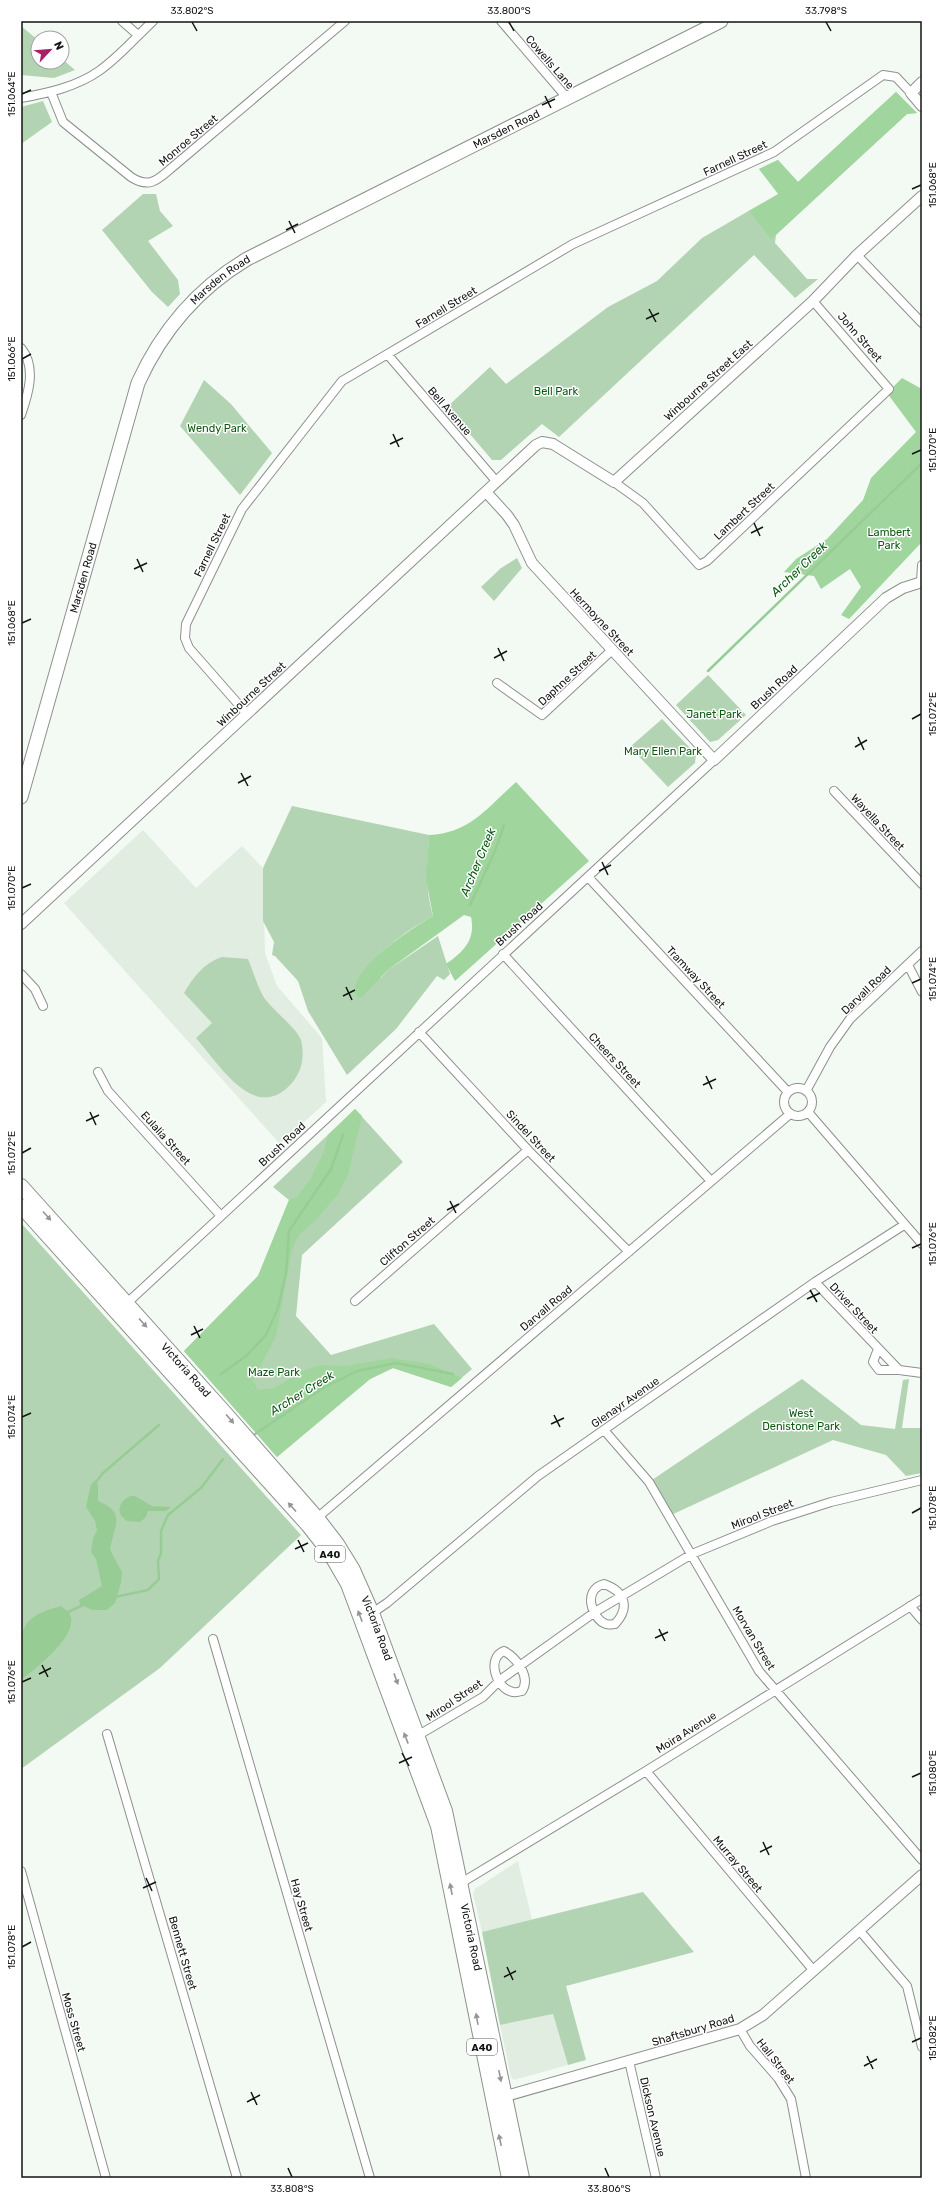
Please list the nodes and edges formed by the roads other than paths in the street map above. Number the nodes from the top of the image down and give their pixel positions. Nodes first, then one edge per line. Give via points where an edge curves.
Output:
1 (122, 21) edge
2 (153, 21) edge
3 (345, 21) edge
4 (501, 21) edge
5 (721, 21) edge
6 (138, 35) junction
7 (922, 82) edge
8 (51, 92) junction
9 (911, 93) junction
10 (21, 98) edge
11 (568, 99) junction
12 (922, 106) edge
13 (922, 196) edge
14 (857, 255) junction
15 (813, 301) junction
16 (922, 323) edge
17 (21, 348) edge
18 (388, 355) junction
19 (889, 389) joint
20 (21, 415) edge
21 (496, 481) junction
22 (614, 482) junction
23 (486, 492) junction
24 (922, 565) edge
25 (922, 582) edge
26 (612, 650) junction
27 (497, 683) dead end
28 (247, 714) junction
29 (714, 760) junction
30 (834, 791) dead end
31 (21, 797) edge
32 (588, 877) junction
33 (922, 884) edge
34 (21, 924) edge
35 (922, 951) edge
36 (503, 954) junction
37 (908, 965) junction
38 (21, 974) edge
39 (922, 992) edge
40 (43, 1006) dead end
41 (419, 1032) junction
42 (98, 1072) dead end
43 (806, 1091) junction
44 (788, 1092) junction
45 (808, 1112) junction
46 (790, 1114) junction
47 (528, 1150) junction
48 (710, 1180) junction
49 (21, 1186) edge
50 (21, 1206) edge
51 (221, 1216) junction
52 (904, 1225) junction
53 (922, 1244) edge
54 (629, 1252) junction
55 (815, 1282) junction
56 (355, 1300) dead end
57 (126, 1304) junction
58 (878, 1349) junction
59 (899, 1370) junction
60 (922, 1373) edge
61 (604, 1430) junction
62 (922, 1480) edge
63 (317, 1518) junction
64 (692, 1554) junction
65 (621, 1596) junction
66 (922, 1598) edge
67 (910, 1606) junction
68 (595, 1612) junction
69 (372, 1613) junction
70 (922, 1620) edge
71 (213, 1639) dead end
72 (520, 1666) junction
73 (500, 1680) junction
74 (776, 1689) junction
75 (107, 1734) dead end
76 (417, 1736) junction
77 (646, 1771) junction
78 (922, 1860) edge
79 (21, 1871) edge
80 (922, 1875) edge
81 (461, 1883) junction
82 (860, 1930) junction
83 (814, 1971) junction
84 (740, 2029) junction
85 (922, 2048) edge
86 (629, 2061) junction
87 (498, 2098) junction
88 (106, 2178) edge
89 (237, 2178) edge
90 (370, 2178) edge
91 (508, 2178) edge
92 (522, 2178) edge
93 (656, 2178) edge
94 (806, 2178) edge

1 - 6 street
2 - 6 street
3 - 8 street, Monroe Street via 169,170 146,184 131,177 62,122
4 - 11 street, Cowells Lane
5 - 11 main road, Marsden Road
6 - 8 street via 99,71 80,82
7 - 9 street
8 - 10 street
9 - 12 street
9 - 18 street, Farnell Street via 896,77 883,75 774,152 573,244
11 - 31 main road, Marsden Road via 247,259 203,290 171,326 146,364 129,410
13 - 14 street, Winbourne Street East
14 - 15 street, Winbourne Street East
14 - 16 street
15 - 19 street, John Street
15 - 22 street, Winbourne Street East
17 - 20 street via 28,362 30,383
18 - 21 street, Bell Avenue
18 - 28 street, Farnell Street via 340,383 242,509 186,624 185,638 189,648
19 - 22 street, Lambert Street via 707,561 699,565 643,503
21 - 22 street via 542,442 553,444
21 - 23 street, Winbourne Street
23 - 26 street, Hermoyne Street via 511,520 532,563
23 - 28 street, Winbourne Street
24 - 25 street, Brush Road
25 - 29 street, Brush Road via 903,588 886,598
26 - 27 street, Daphne Street via 542,715
26 - 29 street, Hermoyne Street
28 - 34 street, Winbourne Street
29 - 32 street, Brush Road
30 - 33 street, Wayella Street
32 - 36 street, Brush Road
32 - 44 street, Tramway Street
35 - 37 street, Darvall Road
36 - 41 street, Brush Road
36 - 48 street, Cheers Street
37 - 39 street
37 - 43 street, Darvall Road via 850,1019 830,1047
38 - 40 street via 35,989
41 - 47 street, Sindel Street
41 - 51 street, Brush Road
42 - 51 street, Eulalia Street via 108,1091
43 - 44 street via 797,1088
43 - 45 street via 812,1103
44 - 46 street via 784,1103
45 - 46 street via 801,1116
45 - 52 street
46 - 48 street, Darvall Road
47 - 54 street, Sindel Street
47 - 56 street, Clifton Street
48 - 54 street, Darvall Road
49 -> 57 highway, Victoria Road / A40
87 -> 50 highway, Victoria Road / A40 via 438,1826 343,1575 308,1525
51 - 57 street, Brush Road
52 - 53 street
52 - 55 street, Glenayr Avenue
54 - 63 street, Darvall Road
55 - 58 street, Driver Street
55 - 61 street, Glenayr Avenue
57 -> 63 highway, Victoria Road / A40
58 - 59 street, Driver Street
58 - 59 street, Driver Street via 873,1358 876,1368 883,1371
59 - 60 street, Driver Street
61 - 64 street, Morvan Street via 649,1482
61 - 69 street, Glenayr Avenue via 538,1476
62 - 64 street, Mirool Street via 831,1502 772,1521
63 - 69 highway, Victoria Road / A40 via 346,1556
64 - 65 street, Mirool Street
64 - 74 street, Morvan Street via 759,1671
65 - 68 street, Mirool Street
65 - 68 street via 624,1609 622,1617 615,1624 607,1625
65 - 68 street via 615,1588 604,1584 596,1586 590,1593 590,1603
66 - 67 street, Moira Avenue
67 - 70 street
67 - 74 street, Moira Avenue
68 - 72 street, Mirool Street
69 -> 76 highway, Victoria Road / A40
71 - 90 street, Hay Street
72 - 73 street, Mirool Street
72 - 73 street via 526,1677 526,1685 522,1691 514,1692 505,1688
72 - 73 street via 510,1654 504,1651 498,1653 494,1669
73 - 76 street, Mirool Street via 482,1697
74 - 77 street, Moira Avenue
74 - 78 street, Morvan Street
75 - 89 street, Bennett Street
76 - 81 highway, Victoria Road / A40 via 445,1811
77 - 81 street, Moira Avenue
77 - 83 street, Murray Street
79 - 88 street, Moss Street
80 - 82 street, Shaftsbury Road
81 -> 87 highway, Victoria Road / A40
82 - 83 street, Shaftsbury Road
82 - 85 street via 907,1986
83 - 84 street, Shaftsbury Road via 763,2015
84 - 86 street, Shaftsbury Road
84 - 94 street, Hall Street via 791,2099
86 - 87 street, Shaftsbury Road
86 - 93 street, Dickson Avenue
91 -> 87 highway, Victoria Road / A40
87 - 92 highway, Victoria Road / A40

